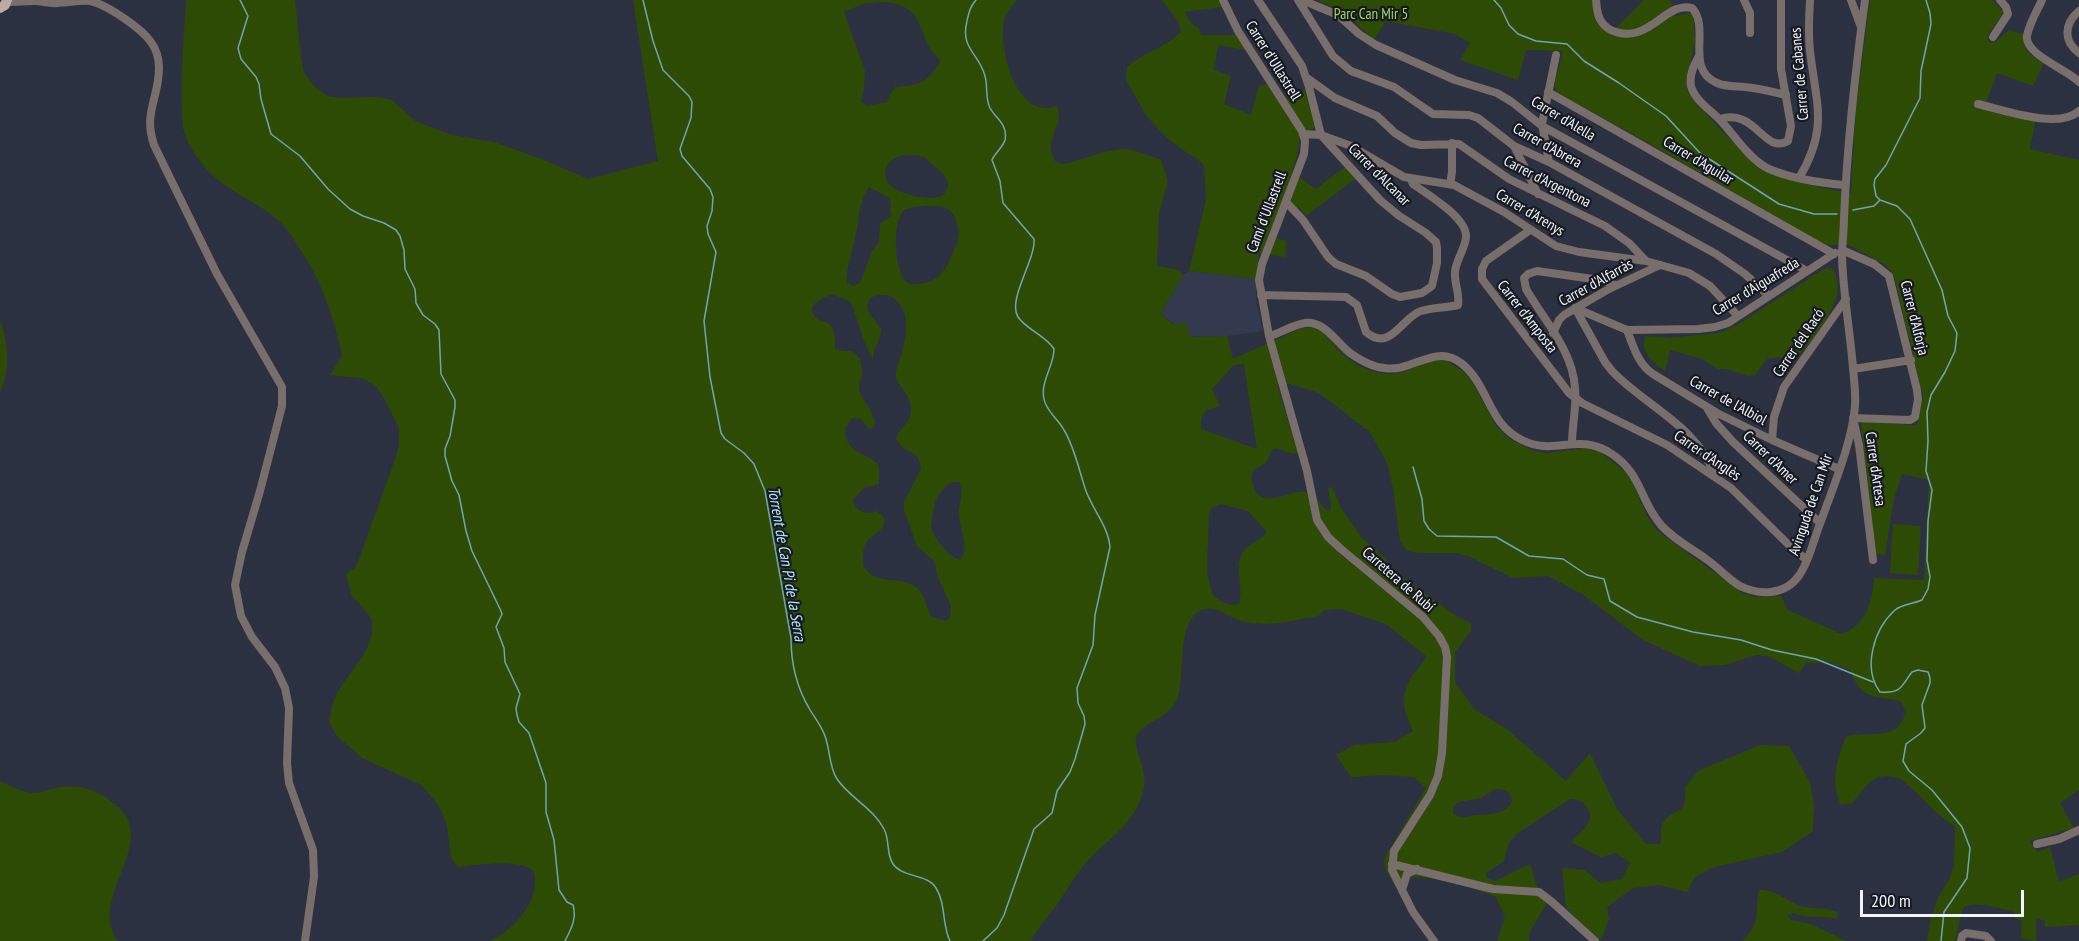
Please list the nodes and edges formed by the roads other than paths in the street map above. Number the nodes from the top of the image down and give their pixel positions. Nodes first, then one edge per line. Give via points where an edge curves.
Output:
1 (1223, 0) edge
2 (1258, 0) edge
3 (1300, 0) edge
4 (1596, 0) edge
5 (1744, 0) edge
6 (1781, 0) edge
7 (1810, 0) edge
8 (1851, 0) edge
9 (1866, 0) edge
10 (2000, 0) edge
11 (2042, 0) edge
12 (3, 5) edge
13 (2079, 11) edge
14 (1862, 28) junction
15 (1750, 33) dead end
16 (1993, 37) dead end
17 (2079, 53) edge
18 (1556, 55) dead end
19 (1699, 56) junction
20 (1306, 77) junction
21 (2079, 82) edge
22 (1548, 92) junction
23 (1786, 95) junction
24 (1978, 104) dead end
25 (2079, 111) edge
26 (1720, 119) junction
27 (1542, 126) junction
28 (1303, 134) junction
29 (1321, 135) junction
30 (1452, 143) junction
31 (1514, 146) junction
32 (1549, 162) junction
33 (1410, 178) junction
34 (1799, 178) junction
35 (1450, 184) junction
36 (1845, 185) junction
37 (1538, 194) junction
38 (1286, 202) junction
39 (1530, 230) junction
40 (1842, 250) junction
41 (1834, 254) junction
42 (1646, 261) junction
43 (1660, 265) junction
44 (1807, 271) junction
45 (1616, 285) junction
46 (1261, 295) junction
47 (1768, 296) junction
48 (1846, 299) junction
49 (1575, 308) junction
50 (1738, 316) junction
51 (1627, 330) junction
52 (1553, 333) junction
53 (1269, 336) junction
54 (1911, 360) junction
55 (1853, 369) junction
56 (1575, 399) junction
57 (1706, 407) junction
58 (1853, 418) junction
59 (1772, 440) junction
60 (1572, 443) junction
61 (1839, 469) junction
62 (1714, 476) junction
63 (1820, 523) junction
64 (1807, 560) junction
65 (1873, 560) dead end
66 (2079, 830) edge
67 (2037, 844) dead end
68 (1399, 871) junction
69 (305, 941) edge
70 (1434, 941) edge
71 (1595, 941) edge
72 (1961, 941) edge
73 (1991, 941) edge

1 - 28 street, Carrer d'Ullastrell via 1238,31
2 - 20 street
3 - 27 street, Carrer d'Alella via 1338,15 1376,45 1455,80 1497,93
3 - 31 street, Carrer d'Abrera via 1333,56 1351,71 1394,87 1433,114 1474,116
4 - 19 street via 1603,24 1624,33 1638,32 1682,7 1692,8 1699,20
5 - 15 street via 1750,13
6 - 23 street via 1781,69
7 - 34 street, Carrer de Cabanes via 1808,38 1818,98 1818,130 1811,156
8 - 14 street
9 - 14 street, Avinguda de Can Mir
10 - 16 street via 2008,14
11 - 21 street via 2028,32 2029,46
12 - 69 street via 91,1 123,19 152,44 159,68 149,115 154,145 218,274 281,383 282,406 235,585 241,616 276,667 289,708 289,783 313,850 314,877
13 - 17 street via 2067,31 2068,42
14 - 36 street, Avinguda de Can Mir
18 - 22 street
19 - 23 street via 1705,74 1716,83
19 - 26 street via 1691,75 1692,89
20 - 29 street
20 - 30 street via 1335,98 1377,116 1411,143
22 - 27 street
22 - 41 street, Carrer d'Aguilar
23 - 26 street via 1791,126 1785,143 1767,139 1746,120 1733,116
24 - 25 street via 2053,120 2071,117
26 - 34 street via 1761,164
27 - 32 street
27 - 44 street, Carrer d'Alella
28 - 29 street, Carrer d'Arenys
28 - 38 street, Camí d'Ullastrell via 1304,154
29 - 33 street, Carrer d'Arenys via 1356,148
29 - 38 street, Carrer d'Alcanar via 1380,200 1436,242 1432,286 1422,293 1400,297 1366,276 1336,264
30 - 35 street
30 - 37 street, Carrer d'Argentona
31 - 32 street, Carrer d'Abrera
31 - 37 street
32 - 47 street, Carrer d'Abrera via 1716,254
33 - 35 street, Carrer d'Arenys
33 - 46 street via 1457,218 1465,230 1455,271 1458,305 1418,312 1394,334 1379,338 1366,332 1357,305 1346,297
34 - 36 street
35 - 39 street, Carrer d'Arenys via 1495,206
36 - 40 street, Avinguda de Can Mir
37 - 42 street, Carrer d'Argentona via 1605,226
38 - 46 street, Camí d'Ullastrell via 1262,264
39 - 42 street, Carrer d'Arenys via 1551,244 1572,251
39 - 56 street, Carrer d'Amposta via 1486,261 1482,279
40 - 41 street, Carrer d'Aiguafreda
40 - 48 street, Avinguda de Can Mir
40 - 54 street, Carrer d'Alforja via 1874,264 1889,276
41 - 44 street, Carrer d'Aiguafreda
42 - 43 street, Carrer d'Arenys
43 - 45 street, Carrer d'Alfarràs
43 - 50 street, Carrer d'Arenys via 1699,278
44 - 47 street, Carrer d'Aiguafreda
45 - 49 street, Carrer d'Alfarràs
45 - 52 street via 1537,271 1527,273 1526,289
46 - 53 street, Camí d'Ullastrell
47 - 50 street, Carrer d'Aiguafreda
48 - 55 street, Avinguda de Can Mir
48 - 59 street, Carrer del Racó via 1784,387 1774,417
49 - 51 street, Carrer d'Aiguafreda
49 - 52 street, Carrer d'Alfarràs via 1561,317
49 - 62 street via 1612,371 1687,435 1706,458
50 - 51 street, Carrer d'Aiguafreda via 1724,325 1708,328
51 - 57 street, Carrer de l'Albiol via 1645,367
52 - 56 street via 1572,368
53 - 60 street, Avinguda de Can Mir via 1299,325 1316,324 1357,358 1388,369 1435,356 1450,357 1475,377 1503,429 1539,447
53 - 68 street, Carretera de Rubí via 1317,520 1341,549 1423,617 1445,647 1447,670 1438,776 1394,851
54 - 55 street
54 - 58 street, Carrer d'Alforja via 1918,399 1913,419
55 - 58 street, Avinguda de Can Mir
56 - 60 street
56 - 62 street, Carrer d'Anglès via 1667,445
57 - 59 street, Carrer de l'Albiol
57 - 63 street, Carrer d'Amer via 1733,442
58 - 61 street, Avinguda de Can Mir
58 - 65 street, Carrer d'Artesa via 1860,446
59 - 61 street, Carrer de l'Albiol
60 - 64 street, Avinguda de Can Mir via 1598,446 1629,467 1654,518 1666,532 1741,586 1758,592 1786,589 1799,577
61 - 63 street, Avinguda de Can Mir
62 - 64 street, Carrer d'Anglès via 1740,495
63 - 64 street, Avinguda de Can Mir
66 - 67 street
68 - 70 street via 1402,890
68 - 71 street via 1417,869 1493,889 1539,892
72 - 73 street via 1966,933 1986,936

